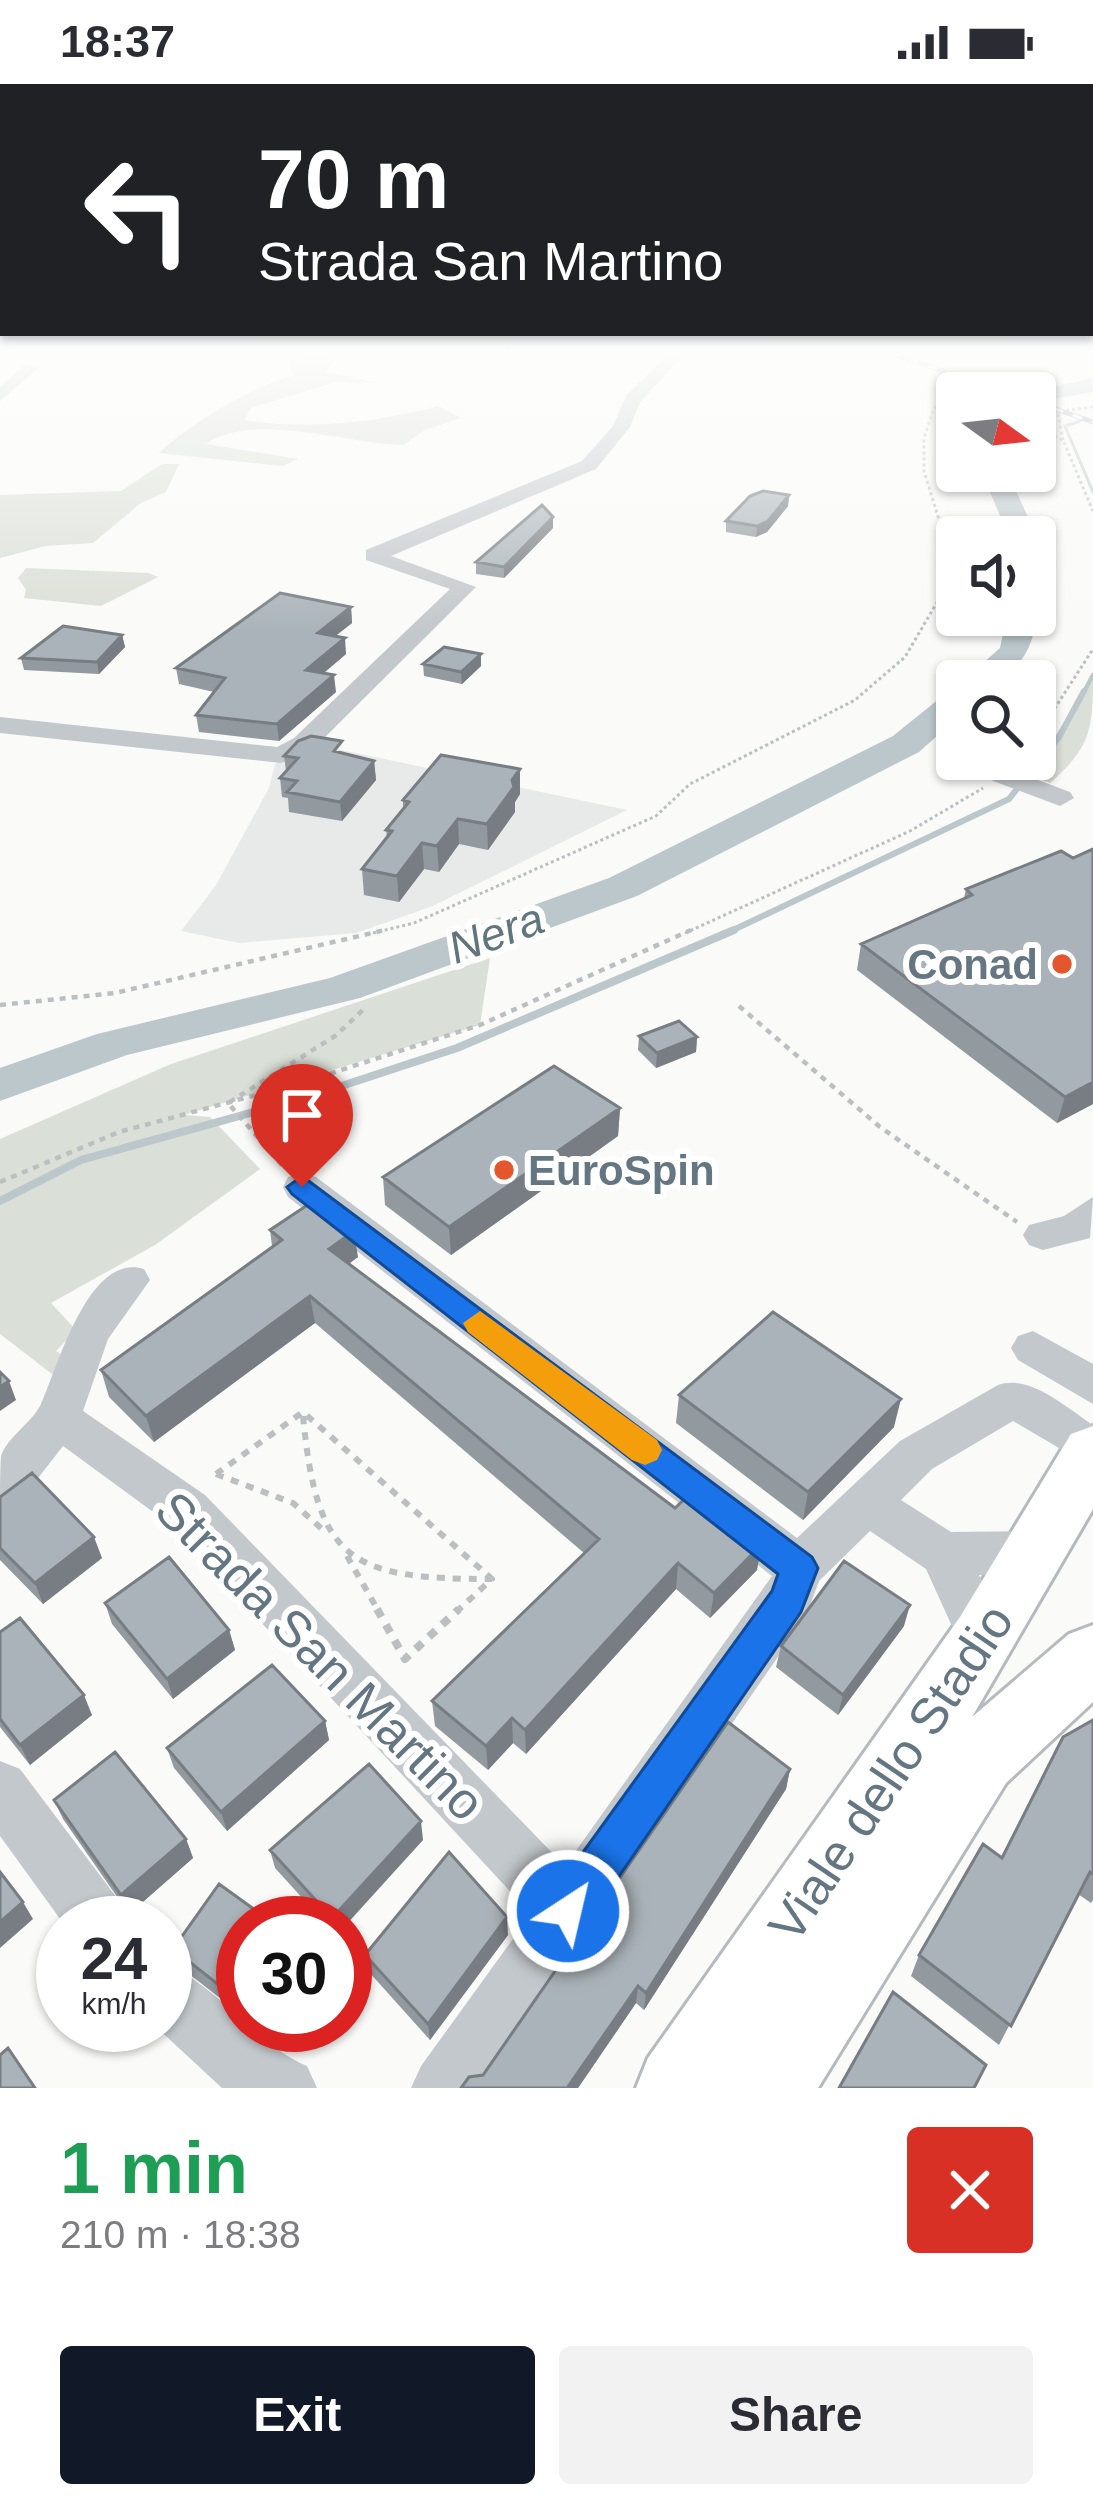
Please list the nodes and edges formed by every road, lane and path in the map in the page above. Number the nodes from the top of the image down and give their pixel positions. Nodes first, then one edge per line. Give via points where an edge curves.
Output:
1 (604, 447) edge
2 (924, 447) edge
3 (1066, 447) edge
4 (1093, 511) edge
5 (1093, 650) edge
6 (1056, 707) edge
7 (0, 724) edge
8 (995, 780) edge
9 (1015, 780) edge
10 (1060, 798) dead end
11 (0, 1005) edge
12 (739, 1006) dead end
13 (364, 1009) dead end
14 (228, 1102) junction
15 (0, 1181) edge
16 (302, 1187) joint
17 (1093, 1211) edge
18 (1043, 1235) joint
19 (129, 1280) dead end
20 (1063, 1367) edge
21 (1014, 1398) junction
22 (303, 1412) junction
23 (58, 1418) junction
24 (1093, 1450) edge
25 (0, 1491) edge
26 (867, 1503) junction
27 (322, 1529) junction
28 (1038, 1553) junction
29 (944, 1554) junction
30 (347, 1556) junction
31 (799, 1568) junction
32 (492, 1579) junction
33 (983, 1640) junction
34 (1091, 1661) edge
35 (0, 1790) edge
36 (79, 1896) edge
37 (568, 1911) junction
38 (192, 2018) edge
39 (285, 2088) edge
40 (443, 2088) edge
41 (678, 2088) edge
42 (770, 2088) edge

1 - 7 street via 589,465 374,555 465,587 303,744 281,755
2 - 11 path via 948,549 946,587 905,657 855,700 691,784 656,816 414,923 115,994
3 - 4 path
5 - 6 path
8 - 14 path via 910,831 548,997
9 - 10 street
12 - 18 path via 880,1126
13 - 14 path
14 - 15 path via 119,1132
14 - 16 path
16 - 31 street
17 - 18 street via 1060,1236
19 - 23 street via 89,1333
20 - 21 street
21 - 24 street
21 - 26 street via 916,1455
22 - 27 path
22 - 27 path via 216,1474 293,1503
22 - 32 path
23 - 25 street
23 - 37 street, Strada San Martino via 188,1510
24 - 28 main road, Viale dello Stadio
26 - 29 street
26 - 31 street
27 - 30 path
28 - 29 street
28 - 33 main road, Viale dello Stadio
29 - 33 street
30 - 32 path via 401,1575
30 - 32 path via 405,1659
31 - 37 street via 788,1600
33 - 41 main road, Viale dello Stadio
34 - 42 main road, Viale dello Stadio via 980,1758
35 - 36 street
37 - 40 street
38 - 39 street via 257,2077

